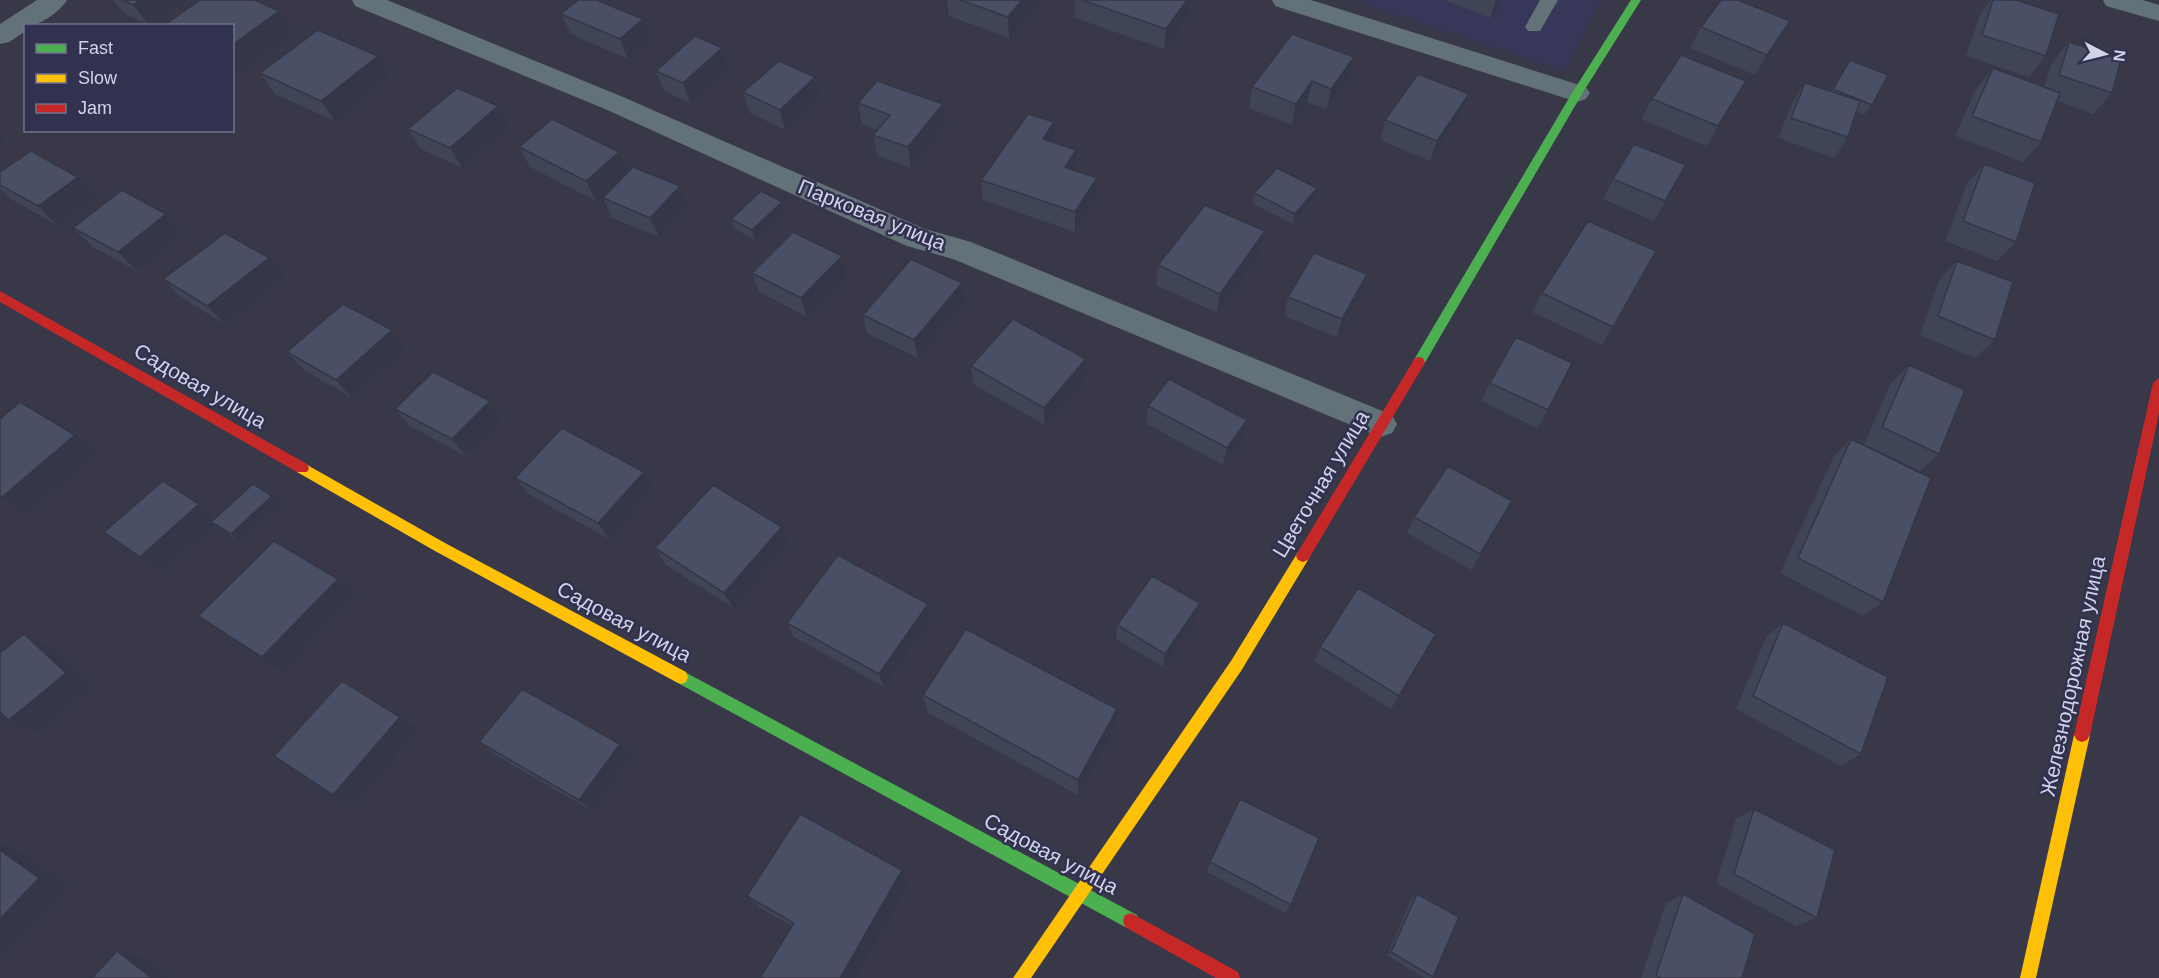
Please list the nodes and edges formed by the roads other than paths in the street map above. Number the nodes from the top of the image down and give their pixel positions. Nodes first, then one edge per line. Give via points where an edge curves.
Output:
1 (54, 0) edge
2 (364, 0) edge
3 (1284, 0) edge
4 (1549, 0) edge
5 (1636, 0) edge
6 (2115, 0) edge
7 (2159, 13) edge
8 (1534, 27) dead end
9 (0, 36) edge
10 (1578, 93) junction
11 (0, 296) edge
12 (2159, 383) edge
13 (1381, 424) junction
14 (1080, 892) junction
15 (1021, 978) edge
16 (1232, 978) edge
17 (2028, 978) edge

1 - 9 street
2 - 13 street, Парковая улица via 614,104 917,238 961,250
3 - 10 street
4 - 8 lane
5 - 10 street, Цветочная улица
6 - 7 street
10 - 13 street, Цветочная улица
11 - 14 street, Садовая улица via 440,547
12 - 17 street, Железнодорожная улица
13 - 14 street, Цветочная улица via 1236,666
14 - 15 street, Цветочная улица
14 - 16 street, Садовая улица

